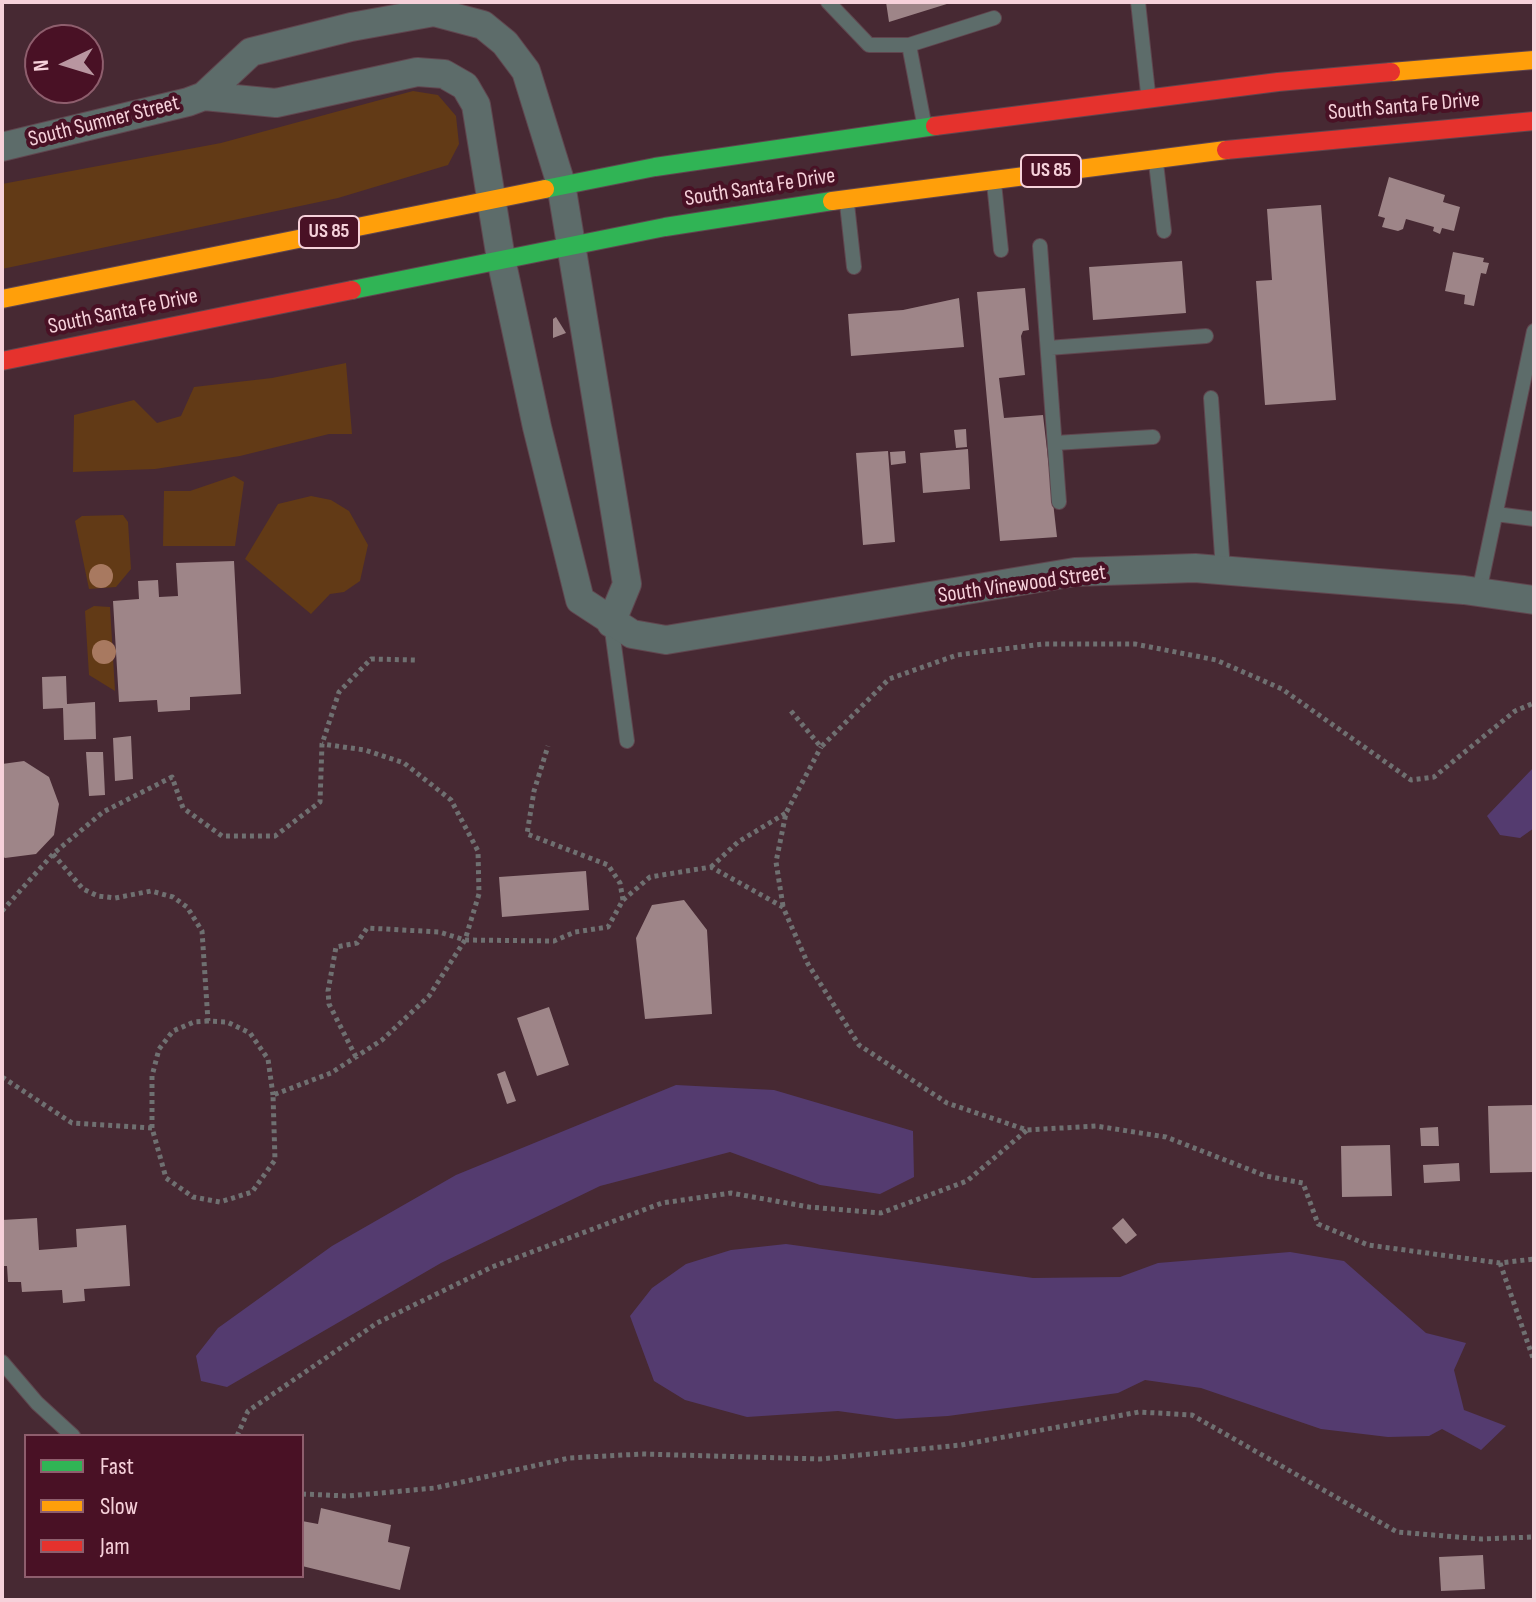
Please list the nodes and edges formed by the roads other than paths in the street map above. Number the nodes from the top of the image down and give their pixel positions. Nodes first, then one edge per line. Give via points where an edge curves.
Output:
1 (828, 2) edge
2 (1138, 2) edge
3 (994, 18) dead end
4 (909, 45) junction
5 (1534, 60) edge
6 (204, 96) junction
7 (1149, 98) junction
8 (1534, 121) edge
9 (925, 127) junction
10 (2, 147) edge
11 (1156, 158) junction
12 (994, 179) junction
13 (561, 184) junction
14 (492, 198) junction
15 (846, 199) junction
16 (1164, 231) dead end
17 (572, 245) junction
18 (1040, 246) dead end
19 (1001, 250) dead end
20 (501, 259) junction
21 (854, 267) dead end
22 (2, 299) edge
23 (1534, 331) edge
24 (1206, 336) dead end
25 (1048, 348) junction
26 (2, 361) edge
27 (1211, 398) dead end
28 (1516, 415) junction
29 (1534, 418) edge
30 (1153, 437) dead end
31 (1055, 443) junction
32 (1059, 502) dead end
33 (1496, 514) junction
34 (1534, 519) edge
35 (1223, 570) junction
36 (1479, 592) junction
37 (1534, 600) edge
38 (611, 623) junction
39 (627, 741) dead end
40 (2, 1362) edge
41 (71, 1434) edge

1 - 4 lane via 869,45
2 - 7 lane
3 - 4 lane
4 - 9 lane
5 - 7 highway, South Santa Fe Drive / US 85
6 - 10 street, South Sumner Street
6 - 13 street, South Sumner Street via 251,52 406,15 458,16 483,25 526,71
6 - 14 street, South Sumner Street via 276,103 417,72 444,74 465,86 476,105
7 - 9 highway, South Santa Fe Drive / US 85
8 - 11 highway, South Santa Fe Drive / US 85
9 - 13 highway, South Santa Fe Drive / US 85
11 - 12 highway, South Santa Fe Drive / US 85
11 - 16 lane
12 - 15 highway, South Santa Fe Drive / US 85
12 - 19 lane
13 - 14 highway, South Santa Fe Drive / US 85
13 - 17 street, South Sumner Street
14 - 20 street, South Sumner Street
14 - 22 highway, South Santa Fe Drive / US 85
15 - 17 highway, South Santa Fe Drive / US 85
15 - 21 lane
17 - 20 highway, South Santa Fe Drive / US 85
17 - 38 street via 627,584
18 - 25 lane
20 - 26 highway, South Santa Fe Drive / US 85
20 - 38 street, South Vinewood Street via 580,600
23 - 28 lane
24 - 25 lane
25 - 31 lane
27 - 35 lane
28 - 29 lane
28 - 33 lane
30 - 31 lane
31 - 32 lane
33 - 34 lane
33 - 36 lane
35 - 36 street, South Vinewood Street
35 - 38 street, South Vinewood Street via 1075,572 666,640 632,634
36 - 37 street, South Vinewood Street
38 - 39 lane
40 - 41 lane

